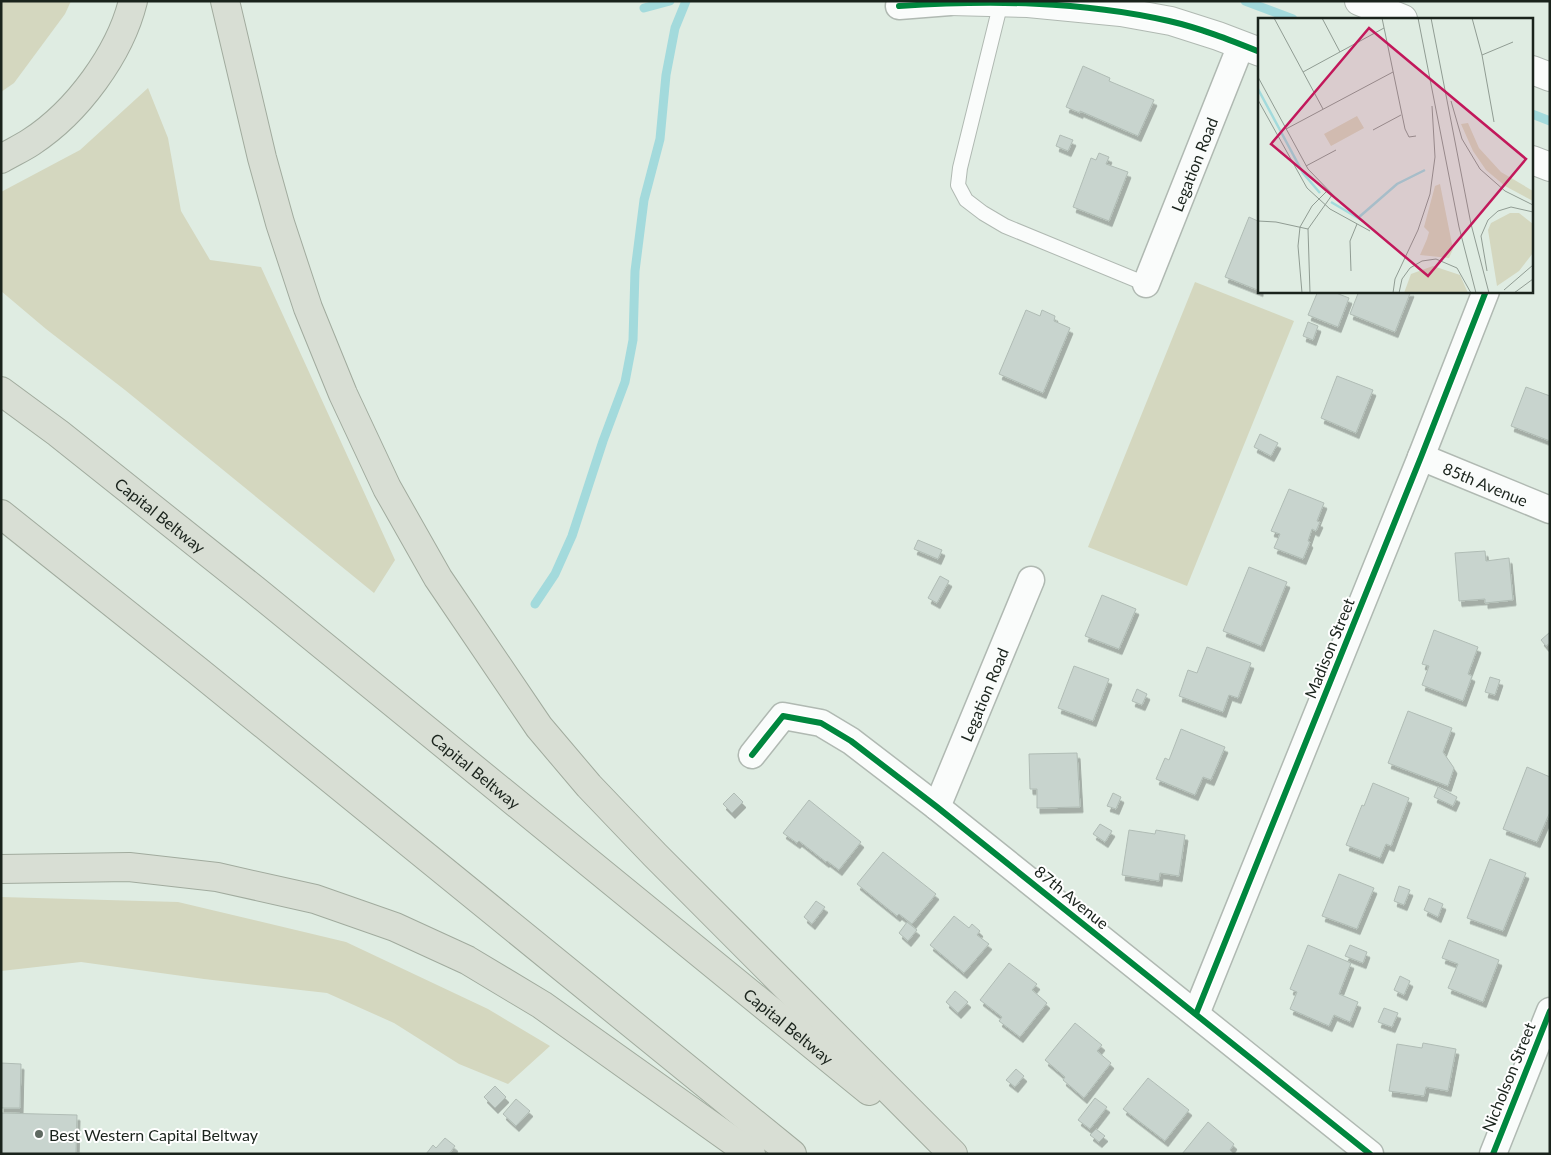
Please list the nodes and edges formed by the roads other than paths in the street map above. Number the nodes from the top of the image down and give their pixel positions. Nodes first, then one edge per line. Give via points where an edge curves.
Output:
1 (133, 1) edge
2 (226, 1) edge
3 (1359, 1) edge
4 (950, 2) edge
5 (1001, 2) edge
6 (899, 6) dead end
7 (1401, 18) edge
8 (1250, 48) edge
9 (1534, 71) edge
10 (1550, 78) edge
11 (1, 159) edge
12 (1146, 284) joint
13 (1486, 292) edge
14 (1, 391) edge
15 (1421, 457) junction
16 (1550, 510) edge
17 (1, 514) edge
18 (1032, 580) dead end
19 (752, 755) dead end
20 (937, 807) junction
21 (1, 869) edge
22 (1550, 1011) edge
23 (1196, 1014) junction
24 (751, 1154) edge
25 (792, 1154) edge
26 (946, 1154) edge
27 (953, 1154) edge
28 (1370, 1154) edge
29 (1493, 1154) edge

1 - 11 highway via 129,17 107,62 72,107 32,142
2 - 27 highway via 262,158 308,308 342,394 387,488 438,578 538,727 589,786
3 - 7 street
4 - 5 street
4 - 6 street
5 - 8 street via 1070,6 1171,21
5 - 12 lane via 958,185 966,200 1005,226
8 - 12 street, Legation Road
9 - 10 street
13 - 15 street, Madison Street
14 - 26 highway, Capital Beltway via 255,590
15 - 16 street, 85th Avenue
15 - 23 street, Madison Street
17 - 25 highway
18 - 20 street, Legation Road
19 - 20 street, 87th Avenue via 782,716 821,723 851,741
20 - 23 street, 87th Avenue
21 - 24 highway via 129,866 218,877 314,899 395,927 467,960 542,1005
22 - 29 street, Nicholson Street
23 - 28 street, 87th Avenue

